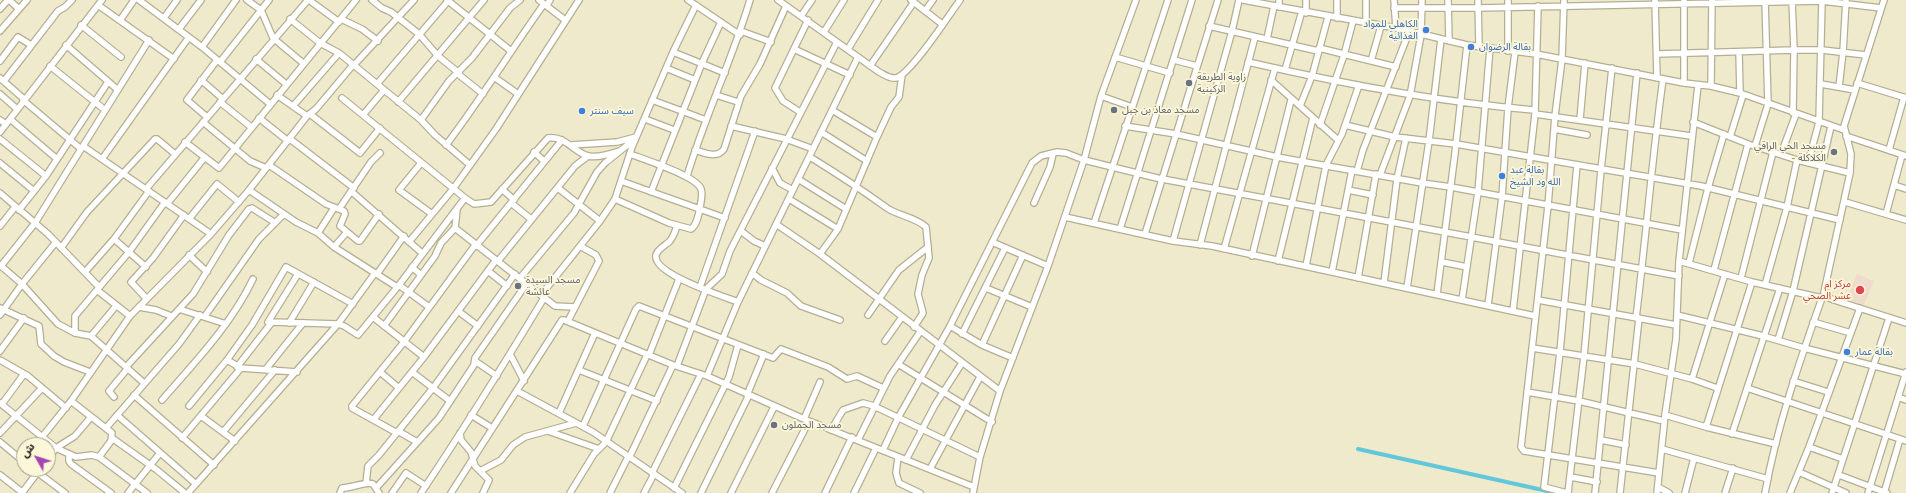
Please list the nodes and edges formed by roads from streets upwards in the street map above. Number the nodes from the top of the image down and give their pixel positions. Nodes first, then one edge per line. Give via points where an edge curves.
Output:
1 (8, 0) edge
2 (27, 0) edge
3 (72, 0) edge
4 (134, 0) edge
5 (139, 0) edge
6 (177, 0) edge
7 (201, 0) edge
8 (236, 0) edge
9 (248, 0) edge
10 (269, 0) edge
11 (308, 0) edge
12 (356, 0) edge
13 (372, 0) edge
14 (414, 0) edge
15 (448, 0) edge
16 (484, 0) edge
17 (520, 0) edge
18 (579, 0) edge
19 (688, 0) edge
20 (750, 0) edge
21 (778, 0) edge
22 (812, 0) edge
23 (844, 0) edge
24 (878, 0) edge
25 (933, 0) edge
26 (960, 0) edge
27 (1136, 0) edge
28 (1168, 0) edge
29 (1192, 0) edge
30 (1218, 0) edge
31 (1239, 0) edge
32 (1243, 0) edge
33 (1279, 0) edge
34 (1306, 0) edge
35 (1337, 0) edge
36 (1366, 0) edge
37 (1394, 0) edge
38 (1422, 0) edge
39 (1448, 0) edge
40 (1478, 0) edge
41 (1508, 0) edge
42 (1822, 0) edge
43 (1884, 0) edge
44 (912, 1) edge
45 (1251, 1) edge
46 (1712, 1) edge
47 (1737, 1) edge
48 (1764, 1) edge
49 (1792, 1) edge
50 (1846, 1) edge
51 (100, 2) edge
52 (545, 2) edge
53 (1655, 2) edge
54 (1685, 2) edge
55 (1564, 3) edge
56 (696, 5) junction
57 (786, 6) junction
58 (1538, 6) junction
59 (1277, 7) junction
60 (0, 8) edge
61 (1394, 8) junction
62 (1422, 8) junction
63 (1478, 8) junction
64 (1508, 8) junction
65 (1881, 8) junction
66 (19, 9) junction
67 (1448, 9) junction
68 (261, 10) junction
69 (925, 11) junction
70 (1304, 12) junction
71 (802, 16) junction
72 (1328, 17) junction
73 (164, 18) junction
74 (398, 18) junction
75 (469, 18) junction
76 (1338, 18) junction
77 (290, 19) junction
78 (120, 20) junction
79 (340, 20) junction
80 (566, 20) junction
81 (808, 20) junction
82 (1353, 21) junction
83 (721, 22) junction
84 (1366, 23) junction
85 (942, 24) junction
86 (81, 25) junction
87 (1209, 26) junction
88 (1381, 26) junction
89 (1396, 28) junction
90 (179, 29) junction
91 (0, 31) edge
92 (1232, 31) junction
93 (824, 32) junction
94 (1409, 32) junction
95 (740, 33) junction
96 (419, 34) junction
97 (490, 34) junction
98 (1421, 35) junction
99 (189, 37) junction
100 (1255, 37) junction
101 (273, 38) junction
102 (1267, 39) junction
103 (1441, 39) junction
104 (149, 40) junction
105 (378, 41) junction
106 (1449, 41) junction
107 (771, 42) junction
108 (837, 42) junction
109 (320, 43) junction
110 (31, 45) junction
111 (66, 45) junction
112 (1467, 45) junction
113 (1292, 46) junction
114 (202, 47) junction
115 (1479, 47) junction
116 (1490, 48) junction
117 (794, 49) junction
118 (848, 49) junction
119 (1319, 50) junction
120 (1765, 50) junction
121 (1794, 50) junction
122 (1822, 50) junction
123 (510, 51) junction
124 (1511, 51) junction
125 (673, 52) junction
126 (1712, 52) junction
127 (1739, 52) junction
128 (1843, 52) junction
129 (339, 53) junction
130 (1686, 53) junction
131 (1536, 54) junction
132 (1657, 54) junction
133 (1344, 55) junction
134 (1866, 55) junction
135 (438, 56) junction
136 (121, 57) dead end
137 (858, 57) junction
138 (1115, 57) junction
139 (174, 59) junction
140 (256, 59) junction
141 (1562, 59) junction
142 (1174, 60) junction
143 (0, 61) edge
144 (218, 61) junction
145 (1371, 61) junction
146 (1248, 62) junction
147 (702, 63) junction
148 (1585, 63) junction
149 (303, 64) junction
150 (825, 64) junction
151 (354, 65) junction
152 (50, 66) junction
153 (870, 66) junction
154 (1145, 66) junction
155 (1197, 66) junction
156 (1396, 67) junction
157 (666, 68) junction
158 (1275, 68) junction
159 (1612, 68) junction
160 (1285, 70) junction
161 (458, 73) junction
162 (725, 73) junction
163 (1170, 73) junction
164 (1637, 73) junction
165 (850, 75) junction
166 (902, 75) junction
167 (1312, 76) junction
168 (494, 77) junction
169 (1660, 78) junction
170 (240, 79) junction
171 (2, 80) edge
172 (201, 80) junction
173 (695, 80) junction
174 (1270, 80) junction
175 (1336, 81) junction
176 (108, 82) junction
177 (1684, 83) junction
178 (1857, 83) junction
179 (286, 84) junction
180 (377, 84) junction
181 (1821, 84) junction
182 (1359, 85) junction
183 (1698, 85) junction
184 (1712, 86) junction
185 (1839, 87) junction
186 (118, 90) junction
187 (384, 90) junction
188 (1855, 90) junction
189 (1387, 91) junction
190 (0, 94) edge
191 (483, 94) junction
192 (518, 94) junction
193 (716, 94) junction
194 (1741, 94) junction
195 (277, 95) junction
196 (1101, 96) junction
197 (1410, 96) junction
198 (342, 98) dead end
199 (1905, 98) edge
200 (24, 99) junction
201 (1434, 99) junction
202 (222, 100) junction
203 (652, 100) junction
204 (1291, 100) junction
205 (398, 102) junction
206 (738, 102) junction
207 (1460, 102) junction
208 (94, 103) junction
209 (270, 104) junction
210 (1768, 104) junction
211 (293, 106) junction
212 (1300, 106) junction
213 (1486, 106) junction
214 (1132, 107) junction
215 (1508, 108) junction
216 (17, 109) junction
217 (105, 110) junction
218 (832, 110) junction
219 (682, 111) junction
220 (800, 112) junction
221 (1534, 112) junction
222 (1795, 114) junction
223 (309, 115) junction
224 (363, 115) junction
225 (1555, 116) junction
226 (207, 117) junction
227 (259, 118) junction
228 (1313, 118) junction
229 (10, 119) junction
230 (645, 119) junction
231 (1580, 119) junction
232 (0, 120) edge
233 (421, 120) junction
234 (706, 120) junction
235 (203, 122) junction
236 (1694, 122) junction
237 (1819, 122) junction
238 (6, 124) junction
239 (1345, 124) junction
240 (1607, 124) junction
241 (731, 126) junction
242 (1126, 126) junction
243 (1320, 126) junction
244 (1831, 126) junction
245 (251, 127) junction
246 (1631, 127) junction
247 (380, 128) junction
248 (1554, 129) junction
249 (674, 130) junction
250 (755, 131) junction
251 (1151, 131) junction
252 (0, 132) edge
253 (822, 132) junction
254 (1370, 132) junction
255 (1655, 132) junction
256 (1845, 133) junction
257 (1176, 134) junction
258 (1587, 135) dead end
259 (1691, 136) junction
260 (1727, 136) junction
261 (877, 137) junction
262 (1395, 137) junction
263 (636, 138) junction
264 (1406, 138) junction
265 (0, 139) edge
266 (69, 139) junction
267 (786, 139) junction
268 (289, 140) junction
269 (562, 140) junction
270 (1202, 140) junction
271 (1338, 140) junction
272 (1430, 141) junction
273 (186, 142) junction
274 (1456, 144) junction
275 (1748, 144) junction
276 (446, 145) junction
277 (571, 145) junction
278 (1226, 145) junction
279 (1755, 146) junction
280 (82, 148) junction
281 (235, 148) junction
282 (814, 149) junction
283 (1483, 149) junction
284 (695, 150) junction
285 (1889, 150) junction
286 (619, 151) junction
287 (1251, 151) junction
288 (534, 152) junction
289 (1505, 152) junction
290 (1773, 152) junction
291 (380, 153) dead end
292 (175, 154) junction
293 (630, 154) junction
294 (1053, 154) junction
295 (1781, 154) junction
296 (1904, 155) edge
297 (588, 156) junction
298 (205, 157) junction
299 (810, 157) junction
300 (1277, 157) junction
301 (1530, 157) junction
302 (57, 159) junction
303 (102, 159) junction
304 (1084, 160) junction
305 (1552, 160) junction
306 (1797, 160) junction
307 (544, 161) junction
308 (866, 161) junction
309 (1302, 161) junction
310 (0, 163) edge
311 (421, 163) junction
312 (1808, 163) junction
313 (470, 165) junction
314 (1326, 165) junction
315 (1577, 165) junction
316 (1822, 165) junction
317 (661, 166) junction
318 (1113, 166) junction
319 (268, 167) junction
320 (772, 168) junction
321 (1355, 170) junction
322 (1601, 170) junction
323 (1137, 172) junction
324 (124, 173) junction
325 (1850, 173) junction
326 (1627, 174) junction
327 (1378, 175) junction
328 (46, 176) junction
329 (687, 176) junction
330 (1162, 178) junction
331 (1652, 178) junction
332 (798, 179) junction
333 (1397, 179) junction
334 (621, 181) junction
335 (1189, 183) junction
336 (1422, 183) junction
337 (1687, 184) junction
338 (1894, 185) junction
339 (856, 186) junction
340 (1451, 187) junction
341 (558, 188) junction
342 (1214, 188) junction
343 (1708, 188) junction
344 (453, 189) junction
345 (502, 189) junction
346 (1906, 189) edge
347 (147, 190) junction
348 (249, 190) junction
349 (353, 190) junction
350 (793, 190) junction
351 (1348, 190) junction
352 (34, 191) junction
353 (651, 192) junction
354 (1478, 192) junction
355 (0, 193) edge
356 (1240, 194) junction
357 (1734, 194) junction
358 (1373, 195) junction
359 (1502, 197) junction
360 (465, 198) junction
361 (615, 199) junction
362 (788, 199) junction
363 (1266, 199) junction
364 (513, 201) junction
365 (1526, 201) junction
366 (1760, 201) junction
367 (239, 202) junction
368 (1845, 202) junction
369 (166, 203) junction
370 (1034, 203) dead end
371 (1292, 204) junction
372 (578, 205) junction
373 (1548, 206) junction
374 (1787, 207) junction
375 (1318, 208) junction
376 (17, 209) junction
377 (337, 209) junction
378 (457, 209) junction
379 (846, 209) junction
380 (700, 210) junction
381 (1573, 210) junction
382 (1812, 213) junction
383 (284, 214) junction
384 (379, 214) junction
385 (432, 214) junction
386 (1344, 214) junction
387 (1886, 214) junction
388 (1598, 216) junction
389 (186, 217) junction
390 (1065, 217) junction
391 (724, 218) junction
392 (1369, 218) junction
393 (531, 219) junction
394 (1623, 219) junction
395 (1840, 220) junction
396 (1906, 220) edge
397 (600, 221) junction
398 (274, 222) junction
399 (35, 223) junction
400 (1094, 223) junction
401 (1392, 223) junction
402 (776, 224) junction
403 (1647, 224) junction
404 (0, 226) edge
405 (677, 226) junction
406 (455, 228) junction
407 (1417, 228) junction
408 (838, 229) junction
409 (1120, 229) junction
410 (1682, 230) junction
411 (741, 231) junction
412 (348, 232) junction
413 (318, 233) junction
414 (1446, 233) junction
415 (210, 234) junction
416 (1145, 234) junction
417 (404, 236) junction
418 (1471, 237) junction
419 (114, 239) junction
420 (1173, 241) junction
421 (56, 242) junction
422 (409, 242) junction
423 (992, 242) junction
424 (1496, 243) junction
425 (476, 245) junction
426 (1200, 245) junction
427 (580, 246) junction
428 (765, 246) junction
429 (1519, 246) junction
430 (334, 247) junction
431 (61, 248) junction
432 (928, 248) junction
433 (1005, 248) junction
434 (1224, 249) junction
435 (1544, 251) junction
436 (129, 252) junction
437 (422, 253) junction
438 (820, 254) junction
439 (189, 255) junction
440 (1023, 255) junction
441 (1569, 255) junction
442 (1252, 256) junction
443 (1593, 259) junction
444 (497, 261) junction
445 (1278, 261) junction
446 (1679, 261) junction
447 (1442, 262) junction
448 (1689, 263) junction
449 (1619, 264) junction
450 (0, 265) edge
451 (146, 266) junction
452 (1048, 266) junction
453 (1306, 266) junction
454 (412, 267) junction
455 (1467, 267) junction
456 (1642, 269) junction
457 (1714, 270) junction
458 (488, 271) junction
459 (85, 272) junction
460 (207, 272) junction
461 (752, 272) junction
462 (1332, 272) junction
463 (376, 273) junction
464 (298, 274) junction
465 (1725, 274) junction
466 (421, 275) junction
467 (518, 276) junction
468 (1679, 276) junction
469 (1358, 278) junction
470 (1741, 278) junction
471 (254, 279) dead end
472 (680, 279) junction
473 (314, 282) junction
474 (1752, 282) junction
475 (527, 283) junction
476 (1384, 283) junction
477 (22, 284) junction
478 (1765, 285) junction
479 (398, 286) junction
480 (507, 286) junction
481 (700, 287) junction
482 (986, 288) junction
483 (1407, 288) junction
484 (1780, 288) junction
485 (98, 289) junction
486 (706, 289) junction
487 (1793, 291) junction
488 (409, 292) junction
489 (1437, 294) junction
490 (542, 297) junction
491 (1005, 297) junction
492 (1823, 297) junction
493 (146, 298) junction
494 (879, 299) junction
495 (1462, 300) junction
496 (1538, 300) junction
497 (738, 302) junction
498 (353, 304) junction
499 (1488, 305) junction
500 (116, 306) junction
501 (1564, 306) junction
502 (139, 307) junction
503 (429, 307) junction
504 (574, 307) junction
505 (1032, 307) junction
506 (1860, 308) junction
507 (179, 309) junction
508 (1589, 310) junction
509 (1, 311) edge
510 (458, 311) junction
511 (1513, 311) junction
512 (1613, 314) junction
513 (203, 315) junction
514 (868, 315) dead end
515 (130, 316) junction
516 (171, 316) junction
517 (666, 316) junction
518 (1536, 316) junction
519 (1677, 316) junction
520 (902, 317) junction
521 (24, 318) junction
522 (373, 318) junction
523 (1638, 318) junction
524 (1889, 318) junction
525 (256, 319) junction
526 (840, 320) dead end
527 (568, 321) junction
528 (270, 322) junction
529 (1813, 322) junction
530 (289, 323) junction
531 (303, 323) junction
532 (226, 324) junction
533 (338, 324) junction
534 (1710, 324) junction
535 (1906, 324) edge
536 (1676, 325) junction
537 (384, 326) junction
538 (478, 326) junction
539 (914, 326) junction
540 (950, 326) junction
541 (692, 327) junction
542 (1737, 329) junction
543 (920, 332) junction
544 (75, 333) junction
545 (595, 333) junction
546 (1851, 333) junction
547 (962, 334) junction
548 (91, 336) junction
549 (1763, 336) junction
550 (723, 339) junction
551 (1778, 340) junction
552 (884, 341) dead end
553 (404, 342) junction
554 (2, 344) edge
555 (621, 344) junction
556 (738, 345) junction
557 (982, 345) junction
558 (939, 346) junction
559 (1532, 348) junction
560 (1804, 348) junction
561 (106, 349) junction
562 (0, 351) edge
563 (1560, 352) junction
564 (510, 354) junction
565 (764, 354) junction
566 (648, 355) junction
567 (1584, 356) junction
568 (424, 357) junction
569 (1013, 358) junction
570 (1843, 358) junction
571 (227, 360) junction
572 (1608, 360) junction
573 (475, 361) junction
574 (1, 362) edge
575 (962, 363) junction
576 (898, 364) junction
577 (1635, 364) junction
578 (675, 365) junction
579 (1875, 366) junction
580 (239, 367) junction
581 (127, 368) junction
582 (266, 369) junction
583 (275, 370) junction
584 (579, 370) junction
585 (90, 372) junction
586 (297, 372) junction
587 (380, 372) junction
588 (412, 372) junction
589 (1670, 372) junction
590 (1906, 373) edge
591 (24, 374) junction
592 (704, 375) junction
593 (497, 376) junction
594 (980, 377) junction
595 (920, 378) junction
596 (1692, 379) junction
597 (603, 380) junction
598 (524, 381) junction
599 (1793, 381) junction
600 (820, 382) dead end
601 (144, 383) junction
602 (726, 385) junction
603 (42, 388) junction
604 (399, 388) junction
605 (433, 388) junction
606 (883, 388) junction
607 (1717, 388) junction
608 (1747, 388) junction
609 (517, 391) junction
610 (630, 391) junction
611 (1000, 391) junction
612 (943, 392) junction
613 (1527, 392) junction
614 (1828, 392) junction
615 (134, 395) junction
616 (748, 395) junction
617 (114, 397) dead end
618 (1555, 397) junction
619 (1898, 397) junction
620 (162, 400) dead end
621 (1906, 400) edge
622 (71, 401) junction
623 (450, 401) junction
624 (657, 401) junction
625 (1579, 401) junction
626 (1787, 402) junction
627 (1, 404) edge
628 (965, 405) junction
629 (189, 406) dead end
630 (874, 406) junction
631 (774, 407) junction
632 (66, 408) junction
633 (1604, 408) junction
634 (559, 413) junction
635 (1821, 413) junction
636 (1629, 414) junction
637 (16, 415) junction
638 (117, 415) junction
639 (471, 415) junction
640 (1665, 415) junction
641 (201, 416) junction
642 (91, 417) junction
643 (898, 418) junction
644 (374, 419) junction
645 (806, 420) junction
646 (992, 422) junction
647 (1664, 422) junction
648 (576, 423) junction
649 (1855, 424) junction
650 (583, 426) junction
651 (1706, 427) junction
652 (106, 428) junction
653 (492, 428) junction
654 (1, 430) edge
655 (831, 430) junction
656 (922, 430) junction
657 (548, 431) junction
658 (223, 432) junction
659 (397, 432) junction
660 (460, 433) junction
661 (1732, 434) junction
662 (1886, 434) junction
663 (42, 437) joint
664 (112, 438) junction
665 (182, 438) junction
666 (855, 439) junction
667 (1900, 439) junction
668 (946, 440) junction
669 (1601, 440) junction
670 (235, 441) junction
671 (1906, 441) edge
672 (0, 442) edge
673 (418, 442) junction
674 (606, 442) junction
675 (1776, 444) junction
676 (1626, 445) junction
677 (1810, 447) junction
678 (56, 448) joint
679 (876, 448) junction
680 (599, 449) junction
681 (1662, 449) junction
682 (882, 450) junction
683 (160, 453) junction
684 (16, 455) edge
685 (69, 455) junction
686 (1548, 455) junction
687 (99, 457) junction
688 (629, 457) junction
689 (898, 457) junction
690 (980, 457) junction
691 (1694, 458) junction
692 (472, 459) junction
693 (1573, 459) junction
694 (1843, 459) junction
695 (906, 460) junction
696 (1599, 463) junction
697 (151, 465) junction
698 (214, 465) junction
699 (1623, 468) junction
700 (1733, 468) junction
701 (930, 469) junction
702 (480, 471) junction
703 (1799, 472) junction
704 (1659, 473) junction
705 (653, 474) junction
706 (0, 475) edge
707 (1839, 475) junction
708 (32, 477) edge
709 (46, 477) edge
710 (1571, 477) junction
711 (1768, 479) junction
712 (1597, 482) junction
713 (366, 483) junction
714 (136, 484) junction
715 (196, 484) junction
716 (426, 486) junction
717 (378, 490) edge
718 (974, 490) edge
719 (1657, 490) edge
720 (1833, 490) edge
721 (1869, 490) edge
722 (678, 491) edge
723 (22, 493) edge
724 (65, 493) edge
725 (111, 493) edge
726 (128, 493) edge
727 (147, 493) edge
728 (187, 493) edge
729 (340, 493) edge
730 (392, 493) edge
731 (421, 493) edge
732 (451, 493) edge
733 (483, 493) edge
734 (570, 493) edge
735 (610, 493) edge
736 (644, 493) edge
737 (701, 493) edge
738 (731, 493) edge
739 (772, 493) edge
740 (825, 493) edge
741 (854, 493) edge
742 (920, 493) edge
743 (1568, 493) edge
744 (1595, 493) edge
745 (1620, 493) edge
746 (1669, 493) edge
747 (1684, 493) edge
748 (1725, 493) edge
749 (1765, 493) edge
750 (1791, 493) edge
751 (1846, 493) edge
752 (1885, 493) edge

1 - 60 street
1 - 66 street
2 - 66 street
3 - 110 street via 58,11
4 - 78 street
5 - 73 street
6 - 73 street
7 - 90 street
8 - 114 street
9 - 68 street
10 - 68 street
11 - 77 street
11 - 79 street
12 - 79 street
13 - 74 street
14 - 74 street
15 - 75 street
15 - 96 street
16 - 75 street
17 - 97 street via 510,8
18 - 80 street
19 - 56 street
20 - 95 street
21 - 57 street
22 - 71 street
23 - 93 street
24 - 118 street
25 - 69 street
26 - 85 street
27 - 138 street
28 - 154 street
29 - 142 street
30 - 87 street
31 - 92 street
32 - 45 street
33 - 59 street
34 - 70 street
35 - 76 street
36 - 84 street
37 - 61 street
38 - 62 street
39 - 67 street
40 - 63 street
41 - 64 street
42 - 49 street
42 - 50 street
42 - 122 street
43 - 65 street
44 - 69 street
44 - 153 street
45 - 59 street
46 - 47 street
46 - 54 street
46 - 126 street
47 - 48 street
48 - 49 street
48 - 120 street
49 - 121 street
50 - 65 street
50 - 128 street
51 - 78 street
51 - 86 street
52 - 80 street
52 - 123 street
53 - 54 street
53 - 55 street
53 - 132 street
54 - 130 street
55 - 58 street
55 - 141 street
56 - 83 street
56 - 125 street
57 - 71 street
57 - 107 street
58 - 64 street
58 - 131 street
59 - 70 street
59 - 102 street
61 - 62 street
61 - 89 street
62 - 67 street
62 - 98 street
63 - 64 street
63 - 67 street
63 - 115 street
64 - 124 street
65 - 134 street
66 - 91 street
67 - 106 street
68 - 101 street
68 - 144 street
69 - 85 street
70 - 72 street
70 - 113 street
71 - 81 street
72 - 76 street
72 - 119 street
73 - 90 street
74 - 96 street
74 - 105 street
75 - 97 street
75 - 135 street
76 - 82 street
77 - 101 street
77 - 109 street
78 - 104 street
79 - 105 street via 362,29
79 - 109 street
80 - 192 street
81 - 93 street
81 - 117 street
82 - 84 street
82 - 133 street
83 - 95 street
83 - 147 street
84 - 88 street
85 - 166 street
86 - 111 street
86 - 136 street
87 - 92 street
87 - 155 street
88 - 89 street
88 - 145 street
89 - 94 street
90 - 99 street
92 - 100 street
92 - 270 street
93 - 108 street
94 - 98 street
94 - 156 street
95 - 107 street
95 - 162 street
96 - 135 street
96 - 180 street
97 - 123 street
97 - 161 street
98 - 103 street
98 - 197 street
99 - 114 street
99 - 139 street
100 - 102 street
100 - 146 street
101 - 140 street
101 - 149 street
102 - 113 street
103 - 106 street
103 - 201 street
104 - 139 street
104 - 186 street
105 - 151 street
106 - 112 street
107 - 206 street
108 - 118 street
108 - 150 street
109 - 129 street
109 - 149 street
110 - 143 street via 18,37
110 - 171 street
111 - 152 street
111 - 176 street
112 - 115 street
112 - 207 street
113 - 119 street
113 - 160 street
114 - 144 street
115 - 116 street
116 - 124 street
116 - 213 street
117 - 150 street
117 - 220 street via 775,88 780,98
118 - 137 street
119 - 133 street
119 - 167 street
120 - 121 street
120 - 127 street
120 - 210 street
121 - 122 street
121 - 222 street
122 - 128 street
122 - 181 street
123 - 168 street
124 - 131 street
124 - 215 street
125 - 147 street
125 - 157 street
126 - 127 street
126 - 130 street
126 - 184 street
127 - 194 street
128 - 134 street
128 - 185 street
129 - 151 street
129 - 211 street
130 - 132 street
130 - 177 street
131 - 141 street
131 - 221 street
132 - 169 street
133 - 145 street
133 - 175 street
134 - 178 street
135 - 161 street
135 - 205 street
137 - 153 street
137 - 165 street
138 - 154 street
138 - 196 street
139 - 303 street
140 - 170 street
140 - 179 street
141 - 148 street
141 - 225 street
142 - 155 street
142 - 163 street
144 - 170 street
144 - 172 street
145 - 156 street
146 - 158 street
146 - 278 street
147 - 162 street
147 - 173 street
148 - 159 street
148 - 231 street
149 - 179 street
150 - 165 street
150 - 220 street
151 - 180 street
151 - 223 street
152 - 200 street
152 - 208 street
153 - 166 street via 888,77 896,78
154 - 163 street
154 - 214 street
155 - 257 street
156 - 189 street
157 - 173 street
157 - 203 street
158 - 160 street
158 - 174 street
159 - 164 street
159 - 240 street
160 - 167 street
161 - 191 street
161 - 233 street via 449,81
162 - 193 street
163 - 251 street
164 - 169 street
164 - 246 street
165 - 218 street
166 - 261 street via 899,97 891,107
167 - 175 street
167 - 212 street
168 - 191 street
168 - 192 street
169 - 177 street
169 - 255 street
170 - 202 street
170 - 209 street
171 - 200 street
172 - 202 street
172 - 226 street via 187,100
173 - 219 street
174 - 204 street
174 - 287 street
175 - 182 street
175 - 243 street
176 - 186 street
176 - 208 street
177 - 183 street
178 - 188 street
178 - 199 street
179 - 195 street
180 - 187 street
181 - 185 street
181 - 237 street
182 - 189 street
182 - 239 street
183 - 184 street
183 - 236 street
184 - 194 street
185 - 188 street
186 - 217 street
187 - 205 street
187 - 224 street
188 - 256 street
189 - 197 street
189 - 254 street
190 - 216 street
191 - 276 street
192 - 313 street
193 - 206 street
193 - 234 street
194 - 210 street
194 - 260 street
195 - 209 street
195 - 211 street
196 - 214 street
196 - 304 street
197 - 201 street
197 - 262 street
198 - 224 street
199 - 285 street
200 - 216 street
200 - 266 street
201 - 207 street
201 - 272 street
202 - 226 street
202 - 245 street
203 - 219 street
203 - 230 street
204 - 212 street
204 - 300 street
205 - 233 street
206 - 241 street
207 - 213 street
207 - 274 street
208 - 217 street
208 - 266 street
209 - 227 street
210 - 222 street
210 - 279 street
211 - 223 street
212 - 228 street
213 - 215 street
213 - 283 street
214 - 242 street
215 - 221 street
215 - 289 street
216 - 229 street
217 - 280 street
218 - 253 street
218 - 261 street
219 - 234 street
219 - 249 street
220 - 267 street
221 - 225 street
221 - 301 street
222 - 237 street
222 - 295 street
223 - 247 street via 360,153
223 - 268 street
224 - 247 street
225 - 231 street
225 - 248 street
226 - 235 street
227 - 245 street
227 - 268 street
228 - 243 street
228 - 309 street
229 - 238 street
229 - 302 street
230 - 249 street
230 - 263 street
231 - 240 street
232 - 238 street
233 - 276 street
234 - 284 street
235 - 273 street
235 - 281 street
236 - 259 street
236 - 260 street
237 - 244 street
237 - 312 street
238 - 252 street
239 - 254 street
239 - 271 street
240 - 246 street
240 - 322 street
241 - 250 street
241 - 284 street via 721,153 714,155
242 - 251 street
242 - 318 street
243 - 271 street
244 - 256 street
244 - 316 street
245 - 281 street
246 - 255 street
246 - 326 street
247 - 311 street
248 - 258 street
248 - 305 street
249 - 317 street
250 - 267 street
250 - 391 street
251 - 257 street
251 - 323 street
253 - 282 street
253 - 308 street
254 - 262 street
254 - 321 street
255 - 259 street
255 - 331 street
256 - 285 street
256 - 325 street via 1851,154
257 - 270 street
257 - 330 street
259 - 337 street
260 - 275 street
260 - 343 street
261 - 308 street
262 - 264 street
262 - 327 street
263 - 277 street
263 - 286 street
263 - 293 street
264 - 272 street
264 - 333 street
265 - 328 street
266 - 280 street
266 - 302 street
267 - 282 street
267 - 320 street
268 - 319 street
268 - 349 street
269 - 277 street
269 - 288 street via 548,138
269 - 307 street
270 - 278 street
270 - 335 street
271 - 314 street
272 - 274 street
272 - 336 street
273 - 292 street
273 - 298 street
274 - 283 street
274 - 340 street
275 - 279 street
275 - 357 street
276 - 313 street
277 - 297 street
278 - 287 street
278 - 342 street
279 - 290 street
280 - 303 street
280 - 399 street
281 - 298 street via 219,168
281 - 319 street via 250,161
282 - 299 street
283 - 289 street
283 - 354 street
284 - 329 street
285 - 296 street
286 - 297 street
286 - 372 street via 597,172
287 - 300 street
287 - 356 street
288 - 307 street
288 - 345 street
289 - 301 street
289 - 359 street
290 - 295 street
290 - 366 street
291 - 349 street
292 - 324 street via 156,138
292 - 347 street
293 - 317 street
293 - 334 street
294 - 304 street via 1066,153
294 - 370 street
294 - 423 street via 1037,158 1032,163
295 - 306 street
296 - 338 street
297 - 341 street via 581,160
298 - 369 street
299 - 332 street
299 - 339 street
300 - 309 street
300 - 363 street
301 - 305 street
301 - 365 street
302 - 328 street
303 - 324 street
304 - 318 street
304 - 390 street
305 - 315 street
305 - 373 street
306 - 312 street
306 - 374 street
307 - 364 street
308 - 339 street
309 - 314 street
309 - 371 street
310 - 352 street
311 - 344 street
311 - 385 street via 399,190
312 - 316 street
313 - 344 street
314 - 321 street
314 - 375 street
315 - 322 street
315 - 381 street
316 - 325 street
316 - 382 street
317 - 329 street
317 - 353 street
318 - 323 street
318 - 400 street
319 - 348 street
319 - 377 street
320 - 350 street via 780,183
320 - 411 street
321 - 327 street
321 - 351 street
322 - 326 street
322 - 388 street
323 - 330 street
323 - 409 street
324 - 347 street
324 - 431 street via 87,212
325 - 368 street
326 - 331 street
326 - 394 street
327 - 333 street
327 - 358 street
328 - 352 street
329 - 380 street via 700,187
330 - 335 street
330 - 416 street
331 - 337 street
331 - 403 street
332 - 350 street
332 - 379 street
333 - 336 street
333 - 401 street
334 - 353 street
334 - 361 street
335 - 342 street
335 - 420 street
336 - 340 street
336 - 407 street
337 - 343 street
337 - 410 street
338 - 346 street
338 - 387 street
339 - 379 street
339 - 432 street via 890,209 923,224 927,229
340 - 354 street
340 - 414 street
341 - 372 street
341 - 393 street
342 - 356 street
342 - 426 street
343 - 357 street
343 - 448 street
344 - 360 street
344 - 385 street
345 - 360 street via 489,202 474,204
345 - 364 street
347 - 369 street
347 - 419 street
348 - 367 street
348 - 383 street
349 - 377 street
349 - 384 street
350 - 362 street
351 - 358 street
351 - 386 street
352 - 376 street
353 - 380 street
354 - 359 street
354 - 418 street
355 - 376 street
356 - 363 street
356 - 434 street
357 - 366 street
357 - 457 street
358 - 392 street
359 - 365 street
359 - 424 street
360 - 378 street
361 - 397 street
361 - 405 street
362 - 402 street
362 - 408 street
363 - 371 street
363 - 442 street
364 - 393 street
364 - 425 street
365 - 373 street
365 - 429 street
366 - 374 street
366 - 470 street
367 - 389 street via 217,184
367 - 415 street
368 - 387 street
368 - 395 street
369 - 389 street
369 - 436 street
371 - 375 street
371 - 445 street
372 - 397 street
372 - 467 street
373 - 381 street
373 - 435 street
374 - 382 street
374 - 478 street
375 - 386 street
375 - 453 street
376 - 399 street
376 - 404 street
377 - 412 street via 345,214 340,226
377 - 413 street
378 - 406 street
378 - 437 street
379 - 408 street
380 - 391 street
380 - 405 street via 692,229
381 - 388 street
381 - 441 street
382 - 395 street
382 - 487 street
383 - 398 street
383 - 413 street
384 - 412 street via 359,242
384 - 417 street
385 - 422 street
386 - 392 street
386 - 462 street
387 - 396 street
388 - 394 street
388 - 443 street
389 - 415 street
389 - 451 street
390 - 400 street
390 - 452 street
391 - 481 street
392 - 401 street
392 - 469 street
393 - 444 street
394 - 403 street
394 - 449 street
395 - 492 street
397 - 427 street
398 - 460 street via 251,208 229,235
398 - 513 street
399 - 421 street
399 - 450 street
400 - 409 street
401 - 407 street
401 - 476 street
402 - 428 street
402 - 438 street
403 - 410 street
403 - 456 street
405 - 472 street via 673,237 658,250 656,259 662,268
406 - 425 street
406 - 466 street via 441,243
407 - 414 street
407 - 483 street
408 - 438 street
409 - 416 street
410 - 446 street
411 - 428 street
411 - 486 street via 722,274
412 - 430 street
413 - 430 street
414 - 418 street
414 - 447 street
415 - 439 street
416 - 420 street
417 - 422 street
417 - 463 street
418 - 424 street
418 - 455 street
419 - 436 street
419 - 459 street
420 - 426 street
421 - 431 street
421 - 477 street
422 - 437 street
423 - 433 street
423 - 540 street
424 - 429 street
424 - 499 street
425 - 444 street
425 - 503 street
426 - 434 street
427 - 490 street
427 - 504 street via 596,255 599,261
428 - 461 street
429 - 435 street
429 - 511 street
430 - 463 street
431 - 459 street
432 - 494 street via 903,265
432 - 539 street via 928,261 918,294 923,313
433 - 440 street
433 - 482 street
434 - 442 street
435 - 441 street
435 - 496 street
436 - 451 street
436 - 485 street
437 - 454 street
438 - 494 street
439 - 460 street
439 - 493 street
440 - 452 street
440 - 491 street
441 - 443 street
441 - 501 street
442 - 445 street
443 - 449 street
443 - 508 street
444 - 458 street
444 - 467 street
445 - 453 street
446 - 448 street
446 - 468 street
447 - 455 street
447 - 489 street
448 - 457 street
449 - 456 street
449 - 512 street
450 - 477 street
451 - 493 street via 131,283
452 - 505 street
453 - 462 street
454 - 466 street
454 - 479 street
455 - 495 street
456 - 468 street
456 - 523 street
457 - 465 street
458 - 480 street
458 - 510 street
459 - 485 street
460 - 507 street
461 - 497 street
461 - 526 street via 761,280 787,293 801,306
462 - 469 street
463 - 479 street
463 - 498 street
464 - 473 street
464 - 525 street via 285,268
464 - 528 street
465 - 470 street
465 - 534 street
466 - 488 street
467 - 475 street
467 - 480 street
468 - 519 street
469 - 476 street
470 - 474 street
471 - 532 street
472 - 481 street
472 - 517 street
473 - 498 street
473 - 530 street
474 - 478 street
474 - 542 street
475 - 490 street
475 - 573 street
476 - 483 street
477 - 509 street
477 - 544 street via 58,324
478 - 484 street
479 - 488 street
479 - 522 street
480 - 538 street
481 - 486 street
482 - 491 street
482 - 547 street
483 - 489 street
484 - 487 street
484 - 549 street
485 - 500 street
485 - 544 street via 76,316
486 - 497 street
486 - 541 street
487 - 492 street
487 - 551 street
488 - 503 street
488 - 537 street
489 - 495 street
490 - 504 street via 555,306
490 - 564 street
491 - 505 street
491 - 557 street
492 - 506 street
492 - 529 street
493 - 502 street
494 - 514 street
494 - 520 street
495 - 499 street
496 - 501 street
496 - 518 street
497 - 550 street
498 - 533 street
499 - 511 street
500 - 515 street
500 - 548 street
501 - 508 street
501 - 563 street
502 - 515 street
502 - 516 street
503 - 553 street
504 - 527 street
505 - 569 street
506 - 524 street
506 - 546 street
507 - 513 street
507 - 516 street
508 - 512 street
508 - 567 street
509 - 521 street
510 - 538 street
510 - 568 street
511 - 518 street
512 - 523 street
512 - 572 street
513 - 532 street
513 - 601 street
515 - 561 street
516 - 581 street
517 - 541 street
517 - 555 street via 642,306 638,307
517 - 566 street
518 - 559 street
519 - 534 street
519 - 536 street
520 - 539 street
520 - 552 street
521 - 554 street
521 - 585 street via 39,326 41,344 54,356
522 - 533 street via 357,335
522 - 537 street
523 - 536 street
523 - 577 street
524 - 535 street
524 - 579 street
525 - 528 street
525 - 571 street
527 - 545 street
527 - 598 street via 562,320
528 - 530 street
528 - 580 street
529 - 546 street
529 - 560 street
530 - 531 street
531 - 533 street
531 - 582 street
532 - 620 street
533 - 586 street
534 - 542 street
534 - 596 street
536 - 589 street
537 - 553 street
538 - 605 street
539 - 543 street
540 - 547 street
540 - 558 street
541 - 550 street
541 - 578 street
542 - 549 street
542 - 607 street
543 - 558 street
543 - 576 street
544 - 548 street
545 - 555 street
545 - 584 street
546 - 570 street
547 - 557 street
548 - 561 street
549 - 551 street
549 - 608 street
550 - 556 street
550 - 592 street
551 - 560 street
553 - 568 street
553 - 587 street
554 - 562 street
555 - 566 street
555 - 597 street
556 - 565 street
556 - 602 street
557 - 569 street
558 - 575 street
558 - 595 street
559 - 563 street
559 - 613 street
560 - 570 street
560 - 599 street
561 - 581 street
561 - 585 street
563 - 567 street
563 - 618 street
564 - 593 street
564 - 598 street
565 - 606 street via 774,357 781,349 828,367 847,379 857,376
565 - 616 street
566 - 578 street
566 - 610 street
567 - 572 street
567 - 625 street
568 - 588 street
569 - 611 street
570 - 579 street
570 - 614 street
571 - 580 street
571 - 629 street
572 - 577 street
572 - 633 street
573 - 593 street
573 - 623 street
574 - 591 street
575 - 594 street
575 - 612 street
576 - 595 street
576 - 606 street
577 - 589 street
577 - 636 street
578 - 592 street
578 - 624 street
579 - 590 street
579 - 649 street
580 - 582 street
580 - 641 street
581 - 601 street
581 - 617 street via 109,391
582 - 583 street
583 - 586 street
583 - 658 street
584 - 597 street
584 - 634 street
585 - 622 street
586 - 670 street
587 - 604 street
587 - 644 street via 352,406
588 - 604 street
588 - 605 street
589 - 596 street
589 - 640 street
590 - 619 street
591 - 603 street
591 - 627 street
592 - 602 street
592 - 705 street
593 - 639 street
594 - 611 street
594 - 628 street
595 - 612 street
595 - 643 street
596 - 607 street
597 - 610 street
597 - 650 street
598 - 609 street
599 - 614 street
599 - 626 street
600 - 645 street
601 - 615 street
602 - 616 street
602 - 722 street
603 - 632 street
603 - 637 street
604 - 644 street
605 - 623 street
605 - 659 street
606 - 630 street
607 - 651 street
608 - 626 street
608 - 661 street
609 - 634 street
609 - 653 street
610 - 624 street
610 - 674 street
611 - 646 street
612 - 628 street
612 - 656 street
613 - 618 street
613 - 686 street via 1521,449
614 - 635 street
615 - 638 street
615 - 665 street
616 - 631 street
616 - 737 street
618 - 625 street
618 - 686 street
619 - 621 street
619 - 662 street
622 - 632 street
622 - 642 street
623 - 673 street
624 - 688 street
625 - 633 street
625 - 693 street
626 - 635 street
626 - 675 street
627 - 637 street
628 - 646 street
628 - 668 street
630 - 643 street
630 - 655 street via 863,403 845,408
630 - 666 street
631 - 645 street
631 - 738 street
632 - 663 street
633 - 636 street
633 - 669 street
634 - 648 street
635 - 649 street
635 - 677 street
636 - 647 street
636 - 676 street
637 - 654 street
637 - 663 street
638 - 652 street
638 - 683 street
639 - 653 street
639 - 660 street
640 - 647 street
640 - 651 street
641 - 658 street
641 - 665 street
642 - 652 street
642 - 678 street via 75,436
643 - 656 street
643 - 682 street
644 - 659 street
645 - 655 street
645 - 739 street
646 - 690 street
647 - 681 street
648 - 650 street
648 - 657 street
649 - 662 street
649 - 694 street
650 - 674 street
651 - 661 street
652 - 664 street via 112,433
653 - 692 street
655 - 666 street
656 - 668 street
656 - 695 street
657 - 680 street
657 - 702 street via 525,436 513,445 502,460
658 - 670 street
659 - 673 street
659 - 713 street via 368,466
660 - 692 street via 461,440 470,450
660 - 716 street
661 - 675 street
662 - 667 street
662 - 721 street
664 - 687 street
664 - 697 street
665 - 698 street
666 - 679 street
666 - 740 street
667 - 671 street
667 - 752 street
668 - 690 street
668 - 701 street
669 - 676 street
669 - 696 street
670 - 698 street
672 - 684 street
673 - 717 street
674 - 680 street
674 - 688 street
675 - 711 street
676 - 699 street
677 - 694 street
677 - 703 street
678 - 685 street
679 - 682 street
679 - 741 street
680 - 734 street
681 - 691 street
681 - 704 street
682 - 689 street
683 - 697 street
683 - 715 street
685 - 687 street via 79,458 92,455
685 - 725 street via 70,464
686 - 693 street
686 - 743 street via 1544,488
687 - 714 street
688 - 705 street
688 - 735 street
689 - 695 street
689 - 742 street via 896,479 901,485
690 - 718 street
691 - 700 street
691 - 747 street
692 - 702 street
692 - 732 street
693 - 696 street
693 - 710 street
694 - 707 street
695 - 701 street
696 - 699 street
696 - 712 street
697 - 714 street
697 - 728 street
698 - 715 street
699 - 704 street
699 - 745 street
700 - 711 street
700 - 748 street
701 - 718 street
702 - 733 street via 489,480
703 - 720 street
703 - 750 street
704 - 719 street
705 - 722 street
705 - 736 street
706 - 723 street
707 - 720 street
707 - 721 street
708 - 723 street
709 - 724 street
710 - 712 street
710 - 743 street
711 - 749 street
712 - 744 street
713 - 717 street via 373,484
713 - 729 street via 342,488
714 - 726 street
714 - 727 street
715 - 728 street
716 - 730 street via 406,473
716 - 731 street
719 - 746 street
720 - 751 street
721 - 752 street

